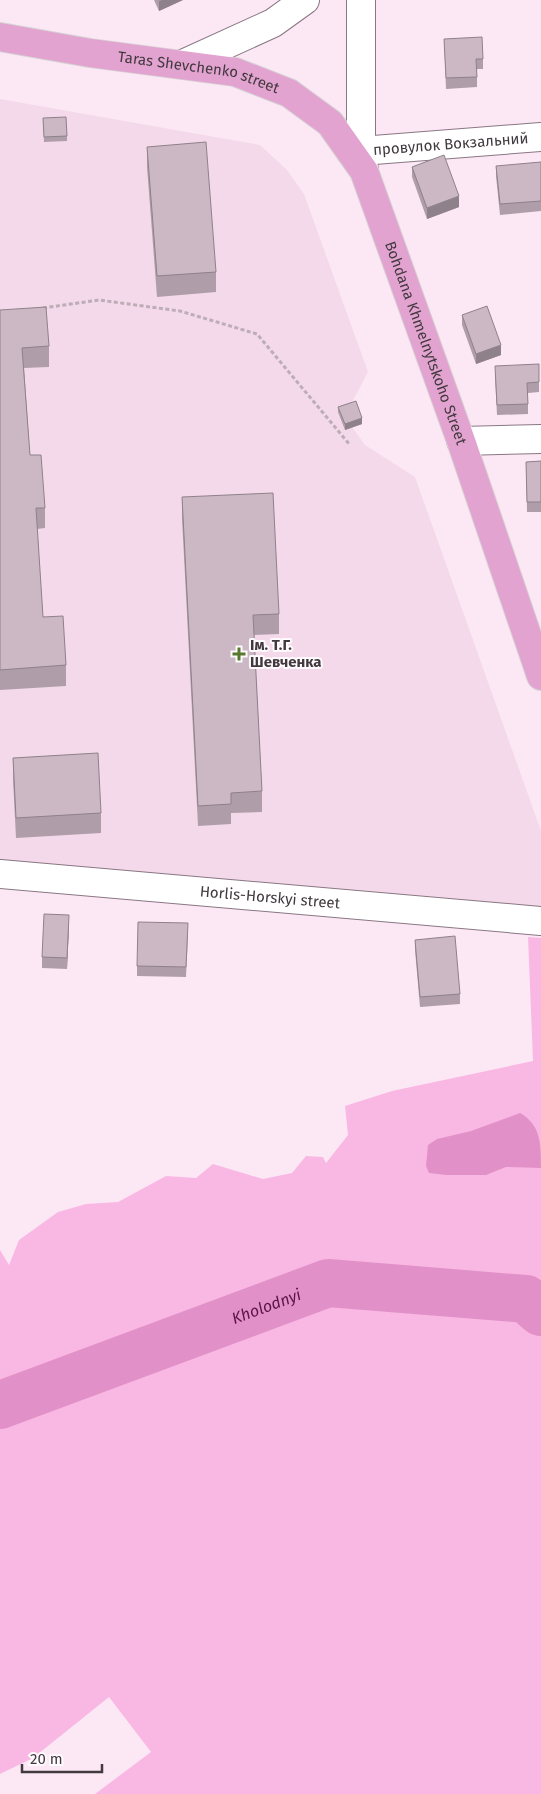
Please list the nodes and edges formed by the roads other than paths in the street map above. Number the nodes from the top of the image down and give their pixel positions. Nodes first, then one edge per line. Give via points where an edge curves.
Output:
1 (305, 0) edge
2 (361, 0) edge
3 (0, 37) edge
4 (183, 64) junction
5 (541, 137) edge
6 (363, 161) junction
7 (541, 439) edge
8 (461, 441) junction
9 (541, 676) edge
10 (0, 874) edge
11 (541, 921) edge

1 - 4 street via 273,23
2 - 6 street, Bohdana Khmelnytskoho Street
3 - 4 main road, Taras Shevchenko street via 90,53
4 - 6 main road, Taras Shevchenko street via 235,72 289,93 330,123
5 - 6 street, провулок Вокзальний
6 - 8 main road, Bohdana Khmelnytskoho Street
7 - 8 street
8 - 9 main road, Bohdana Khmelnytskoho Street
10 - 11 street, Horlis-Horskyi street

